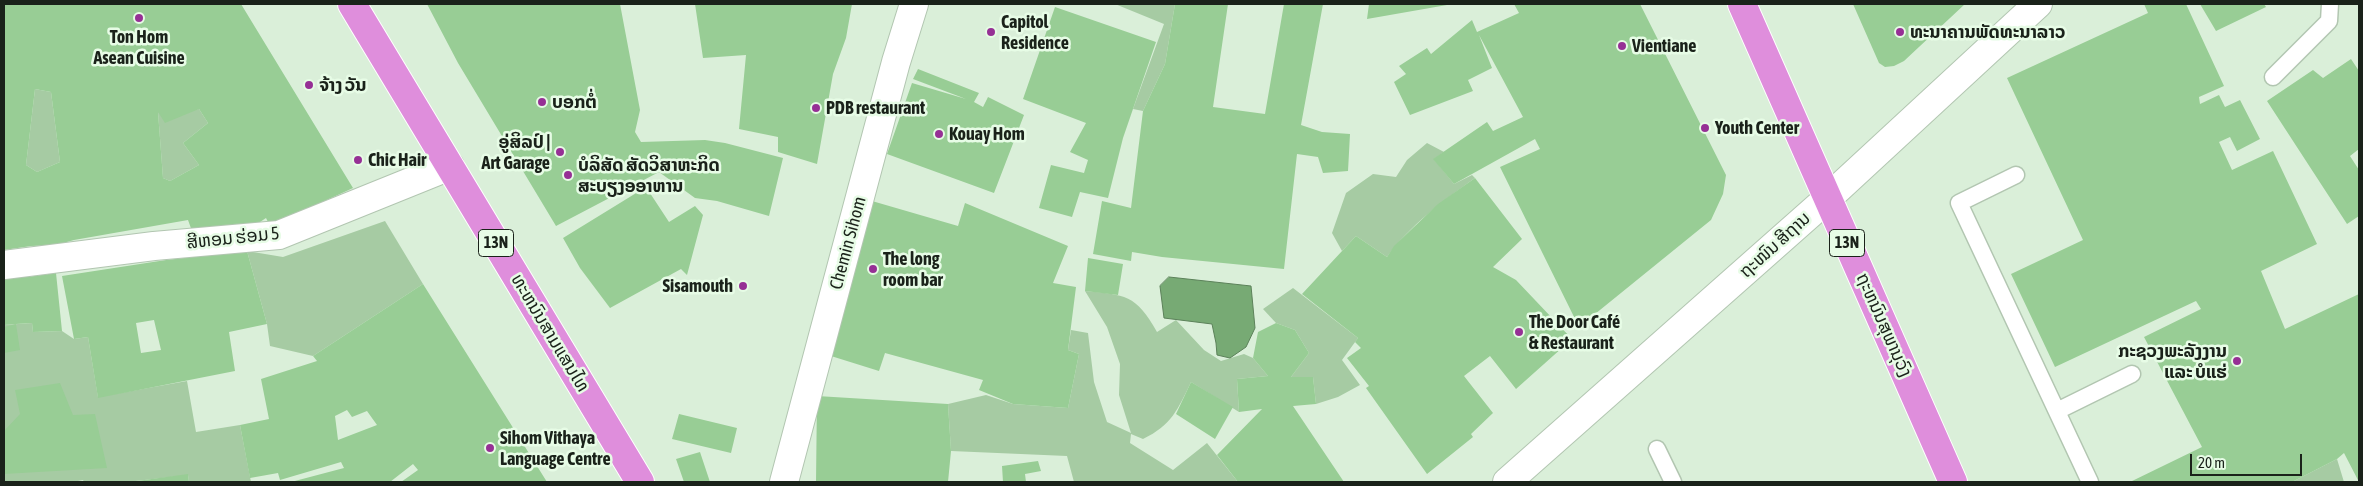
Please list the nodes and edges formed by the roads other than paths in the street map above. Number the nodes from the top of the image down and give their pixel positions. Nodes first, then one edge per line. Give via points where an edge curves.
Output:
1 (352, 4) edge
2 (914, 4) edge
3 (1742, 4) edge
4 (2038, 4) edge
5 (2330, 4) edge
6 (2273, 77) dead end
7 (450, 166) junction
8 (2016, 176) dead end
9 (1828, 198) junction
10 (4, 265) edge
11 (2132, 374) dead end
12 (2056, 411) junction
13 (1657, 449) dead end
14 (640, 482) edge
15 (784, 482) edge
16 (1508, 482) edge
17 (1673, 482) edge
18 (1953, 482) edge
19 (2090, 482) edge

1 - 7 highway, ທະຫນົນສາມແສນໄທ / 13N
2 - 15 street, Chemin Sihom
3 - 9 highway, ຖະຫນົນສຸພານຸວົງ / 13N
4 - 9 street, ຖະໜົນ ສີຖານ
5 - 6 lane via 2329,21
7 - 10 street, ສີຫອມ ຮ່ອມ 5 via 279,235 154,246
7 - 14 highway, ທະຫນົນສາມແສນໄທ / 13N
8 - 12 lane via 1959,203
9 - 16 street, ຖະໜົນ ສີຖານ
9 - 18 highway, ຖະຫນົນສຸພານຸວົງ / 13N
11 - 12 lane
12 - 19 lane
13 - 17 lane

